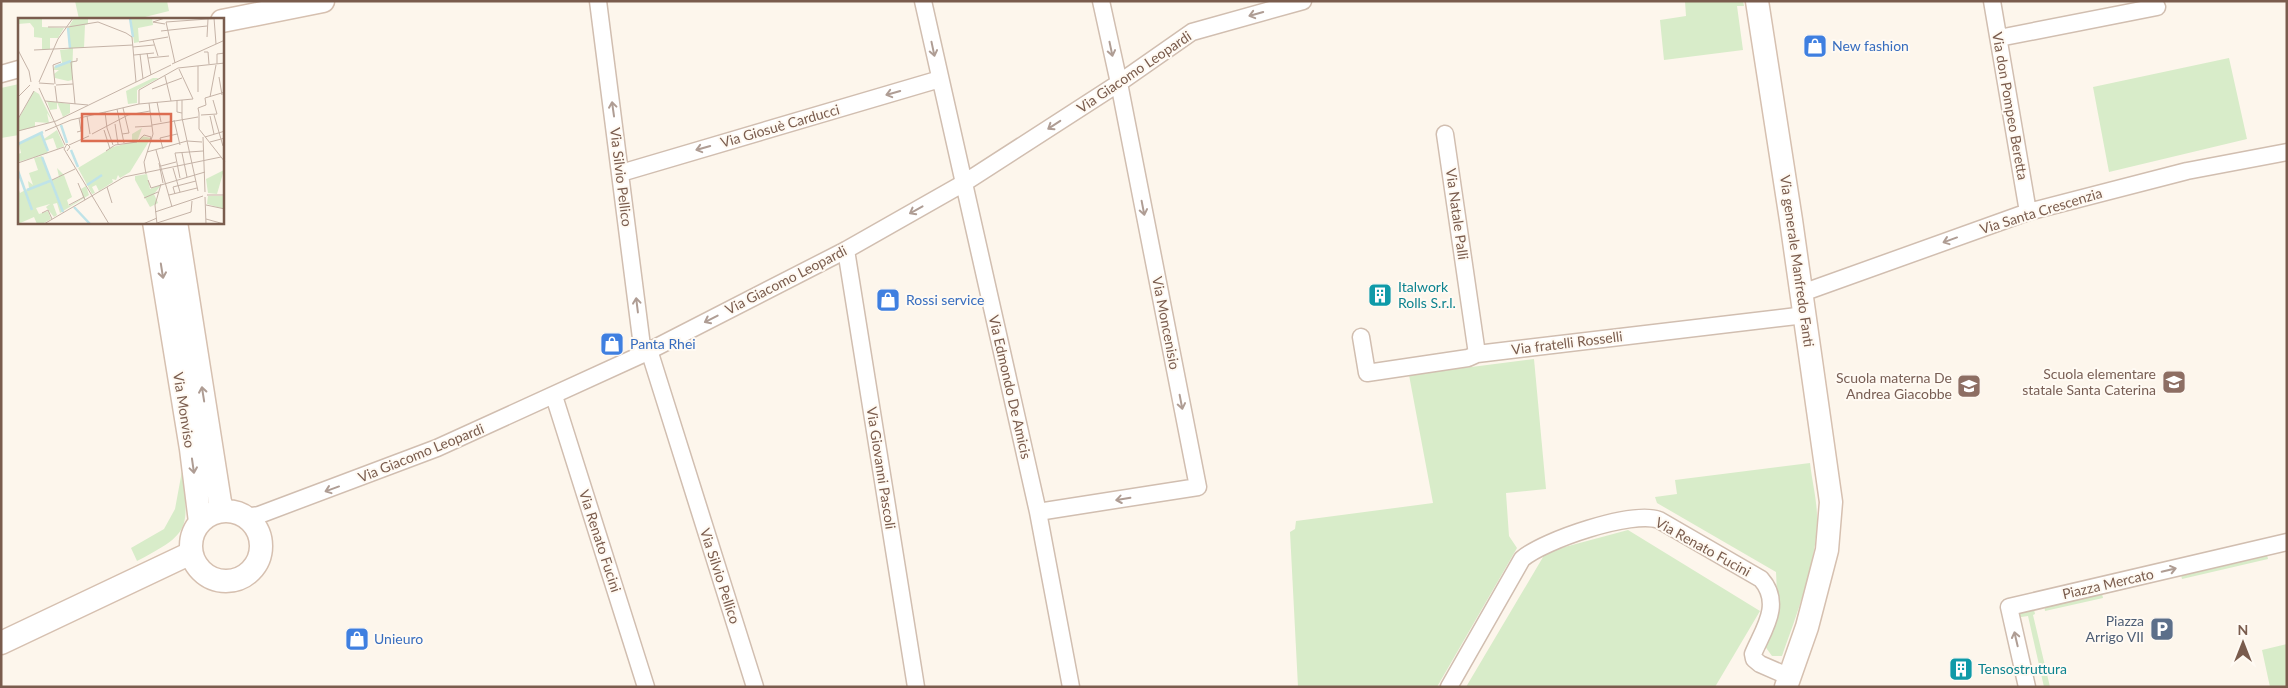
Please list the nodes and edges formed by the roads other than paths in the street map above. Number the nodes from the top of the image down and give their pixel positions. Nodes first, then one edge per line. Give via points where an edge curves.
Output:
1 (323, 1) edge
2 (598, 1) edge
3 (923, 1) edge
4 (1101, 1) edge
5 (1303, 1) edge
6 (1757, 1) edge
7 (1992, 1) edge
8 (2156, 7) dead end
9 (224, 20) edge
10 (1999, 38) junction
11 (18, 70) edge
12 (1, 74) edge
13 (940, 79) junction
14 (1119, 84) junction
15 (1446, 134) dead end
16 (2287, 152) edge
17 (621, 173) junction
18 (964, 183) junction
19 (2028, 212) junction
20 (155, 224) edge
21 (176, 224) edge
22 (846, 250) junction
23 (177, 297) junction
24 (1803, 304) junction
25 (1361, 337) dead end
26 (646, 352) junction
27 (1477, 354) junction
28 (554, 396) junction
29 (224, 511) junction
30 (1038, 512) junction
31 (246, 517) junction
32 (200, 522) junction
33 (2287, 542) edge
34 (191, 553) junction
35 (1, 643) edge
36 (1788, 682) edge
37 (646, 687) edge
38 (755, 687) edge
39 (916, 687) edge
40 (1071, 687) edge
41 (1449, 687) edge
42 (2027, 687) edge

1 - 9 street
17 -> 2 street, Via Silvio Pellico
3 -> 13 street, Via Edmondo De Amicis
4 -> 14 street, Via Moncenisio
5 -> 14 street, Via Giacomo Leopardi via 1192,32
6 - 24 street, Via generale Manfredo Fanti
7 - 10 street, Via don Pompeo Beretta
8 - 10 street
10 - 19 street, Via don Pompeo Beretta
11 - 12 street
13 -> 17 street, Via Giosuè Carducci
13 - 18 street, Via Edmondo De Amicis
14 -> 18 street, Via Giacomo Leopardi
14 -> 30 street, Via Moncenisio via 1198,486
15 - 27 street, Via Natale Palli
16 - 19 street, Via Santa Crescenzia via 2187,171
26 -> 17 street, Via Silvio Pellico
18 -> 22 street, Via Giacomo Leopardi
18 - 30 street, Via Edmondo De Amicis
19 -> 24 street, Via Santa Crescenzia
20 -> 23 street, Via Monviso
21 - 23 street, Via Monviso
22 -> 26 street, Via Giacomo Leopardi
22 - 39 street, Via Giovanni Pascoli
29 -> 23 street, Via Monviso
23 -> 32 street, Via Monviso
24 - 27 street, Via fratelli Rosselli
24 - 36 street, Via generale Manfredo Fanti via 1831,502 1827,550 1807,627
25 - 27 street, Via fratelli Rosselli via 1367,373
26 - 28 street, Via Giacomo Leopardi
26 - 38 street, Via Silvio Pellico
28 -> 31 street, Via Giacomo Leopardi via 419,455 259,515
28 - 37 street, Via Renato Fucini
29 - 31 street, Via Giacomo Leopardi
29 - 32 street via 207,516
30 - 40 street, Via Edmondo De Amicis
31 - 34 street via 257,530 262,546 255,566 241,578 223,582 206,576
32 - 34 street via 191,536
42 -> 33 street, Piazza Mercato via 2009,607
34 - 35 street
36 - 41 street, Via Renato Fucini via 1760,664 1753,654 1772,610 1765,583 1659,520 1642,517 1587,529 1529,553 1516,569

